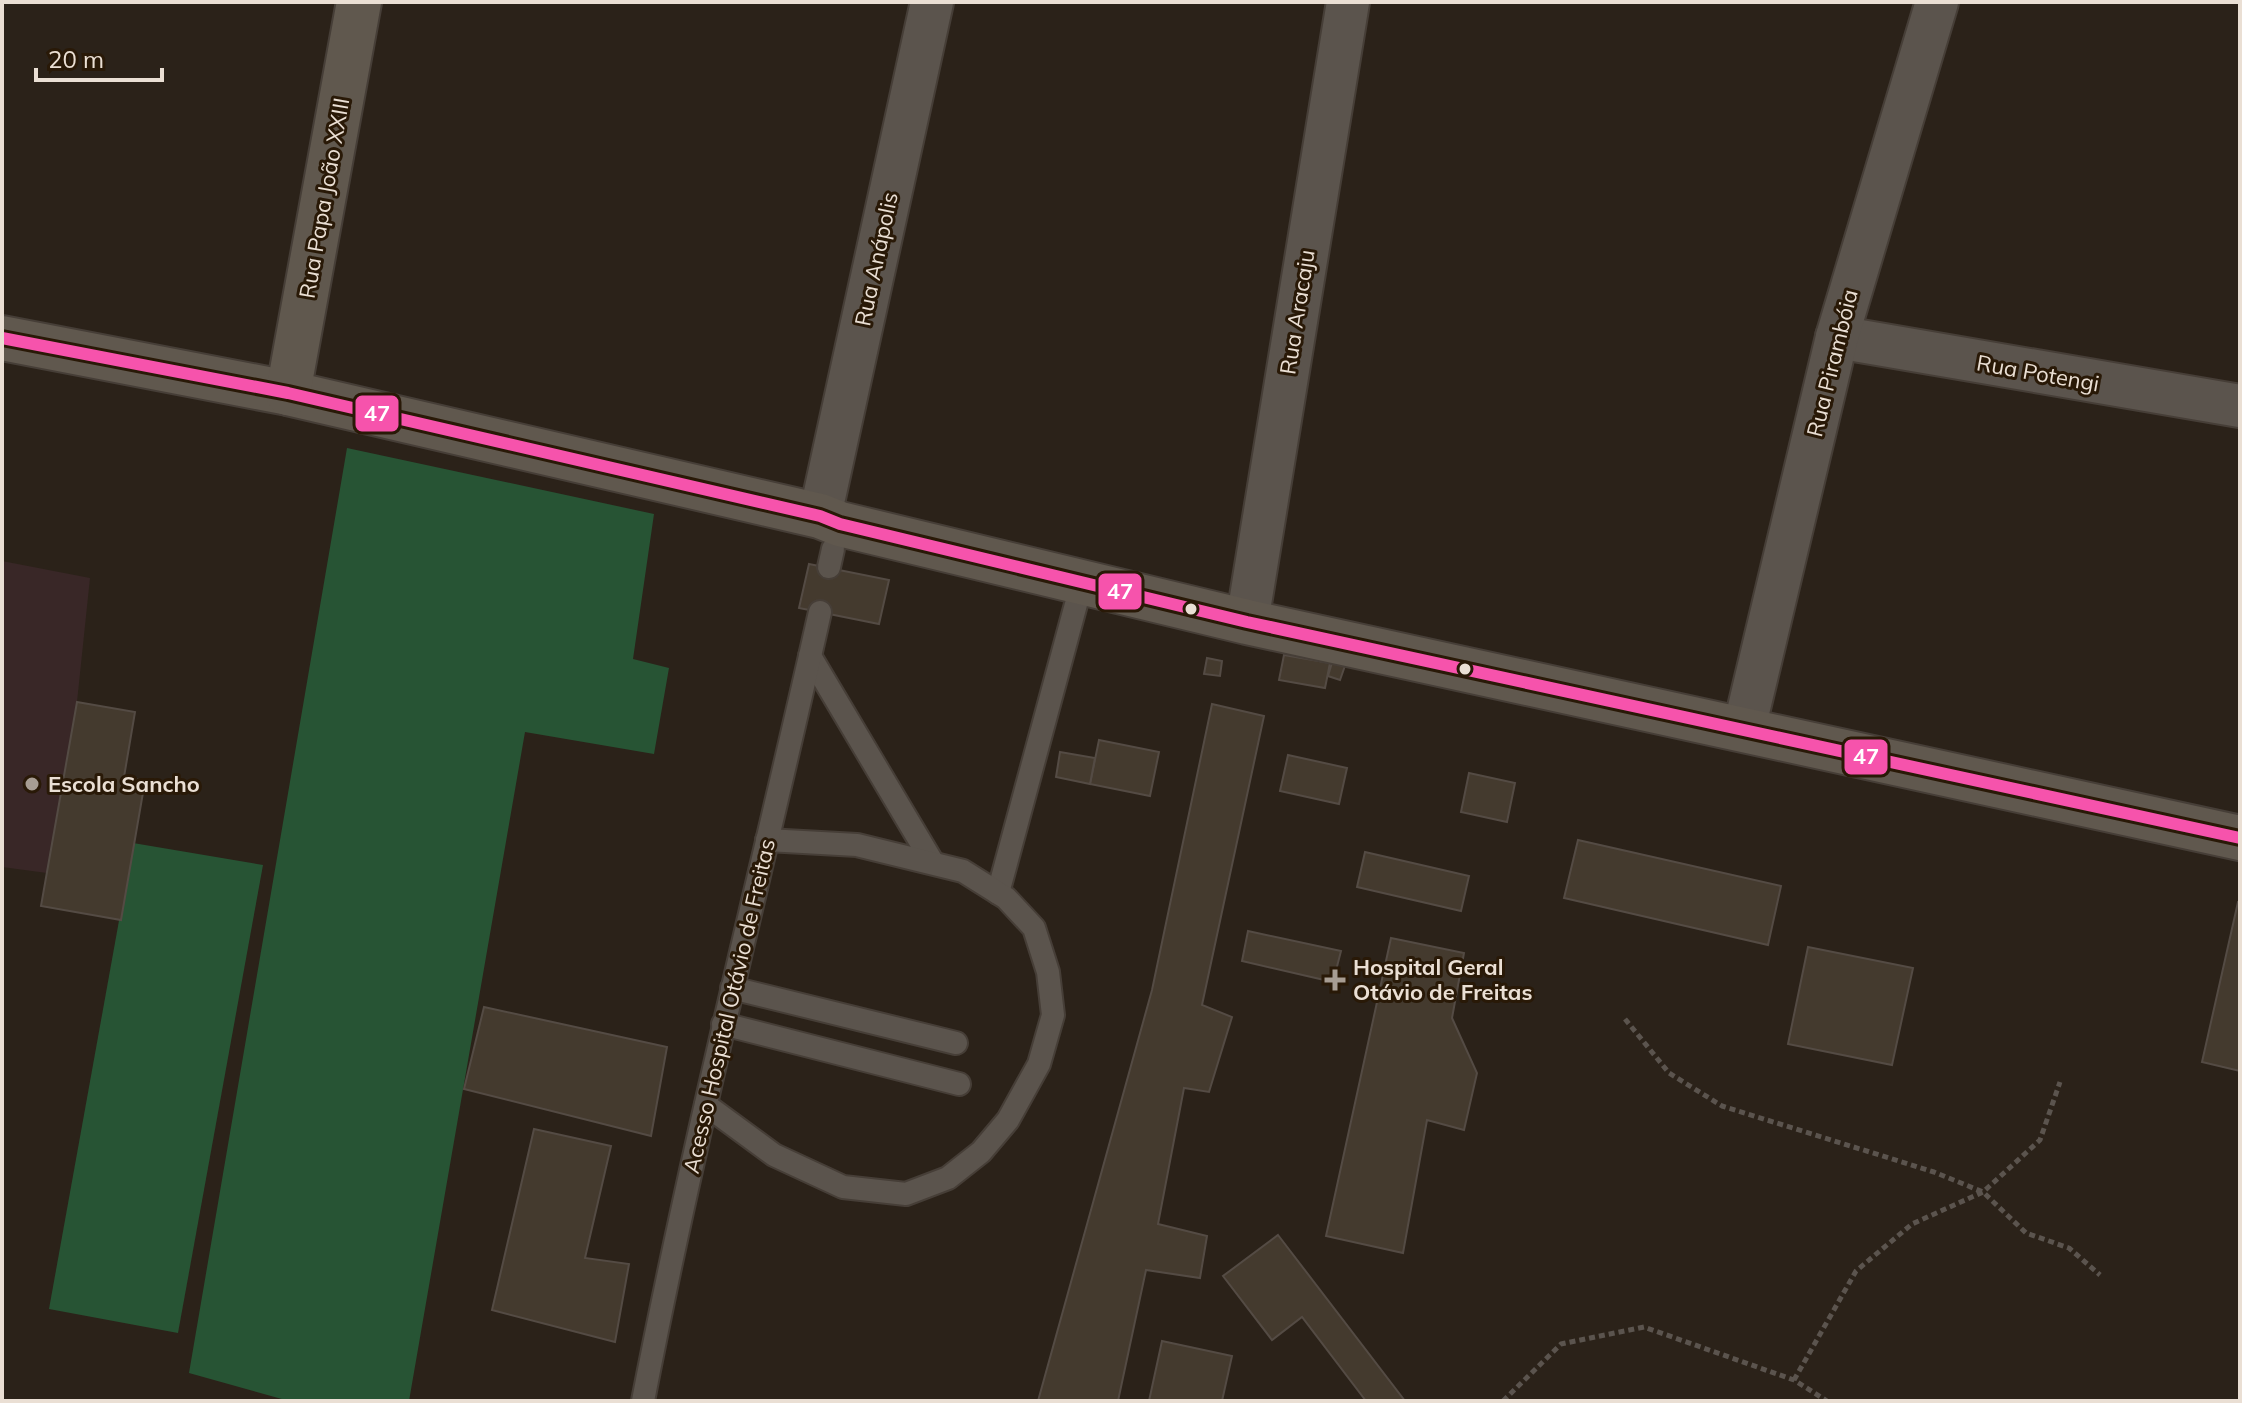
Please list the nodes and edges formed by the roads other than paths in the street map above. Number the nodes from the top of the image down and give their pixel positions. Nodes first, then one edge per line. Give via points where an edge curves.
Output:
1 (359, 2) edge
2 (932, 2) edge
3 (1348, 2) edge
4 (1937, 2) edge
5 (1837, 337) junction
6 (2, 338) edge
7 (288, 393) junction
8 (2240, 406) edge
9 (831, 539) junction
10 (1082, 582) junction
11 (820, 612) dead end
12 (1247, 622) junction
13 (810, 656) junction
14 (1744, 729) junction
15 (2240, 838) edge
16 (767, 840) junction
17 (933, 863) junction
18 (998, 893) junction
19 (732, 988) junction
20 (723, 1024) junction
21 (956, 1043) dead end
22 (959, 1084) dead end
23 (706, 1105) junction
24 (643, 1401) edge

1 - 7 street, Rua Papa João XXIII
2 - 9 street, Rua Anápolis
3 - 12 street, Rua Aracaju
4 - 5 street, Rua Pirambóia
5 - 8 street, Rua Potengi
5 - 14 street, Rua Pirambóia
6 - 7 street
7 - 9 street
9 - 10 street
10 - 12 street
10 - 18 lane
11 - 13 lane, Acesso Hospital Otávio de Freitas
12 - 14 street
13 - 16 lane, Acesso Hospital Otávio de Freitas
13 - 17 lane
14 - 15 street
16 - 17 lane via 857,845
16 - 19 lane, Acesso Hospital Otávio de Freitas
17 - 18 lane via 963,871
18 - 23 lane via 1034,928 1048,972 1053,1015 1039,1064 1008,1120 981,1152 948,1178 906,1194 843,1187 774,1155
19 - 20 lane, Acesso Hospital Otávio de Freitas
19 - 21 lane
20 - 22 lane
20 - 23 lane, Acesso Hospital Otávio de Freitas
23 - 24 lane, Acesso Hospital Otávio de Freitas

